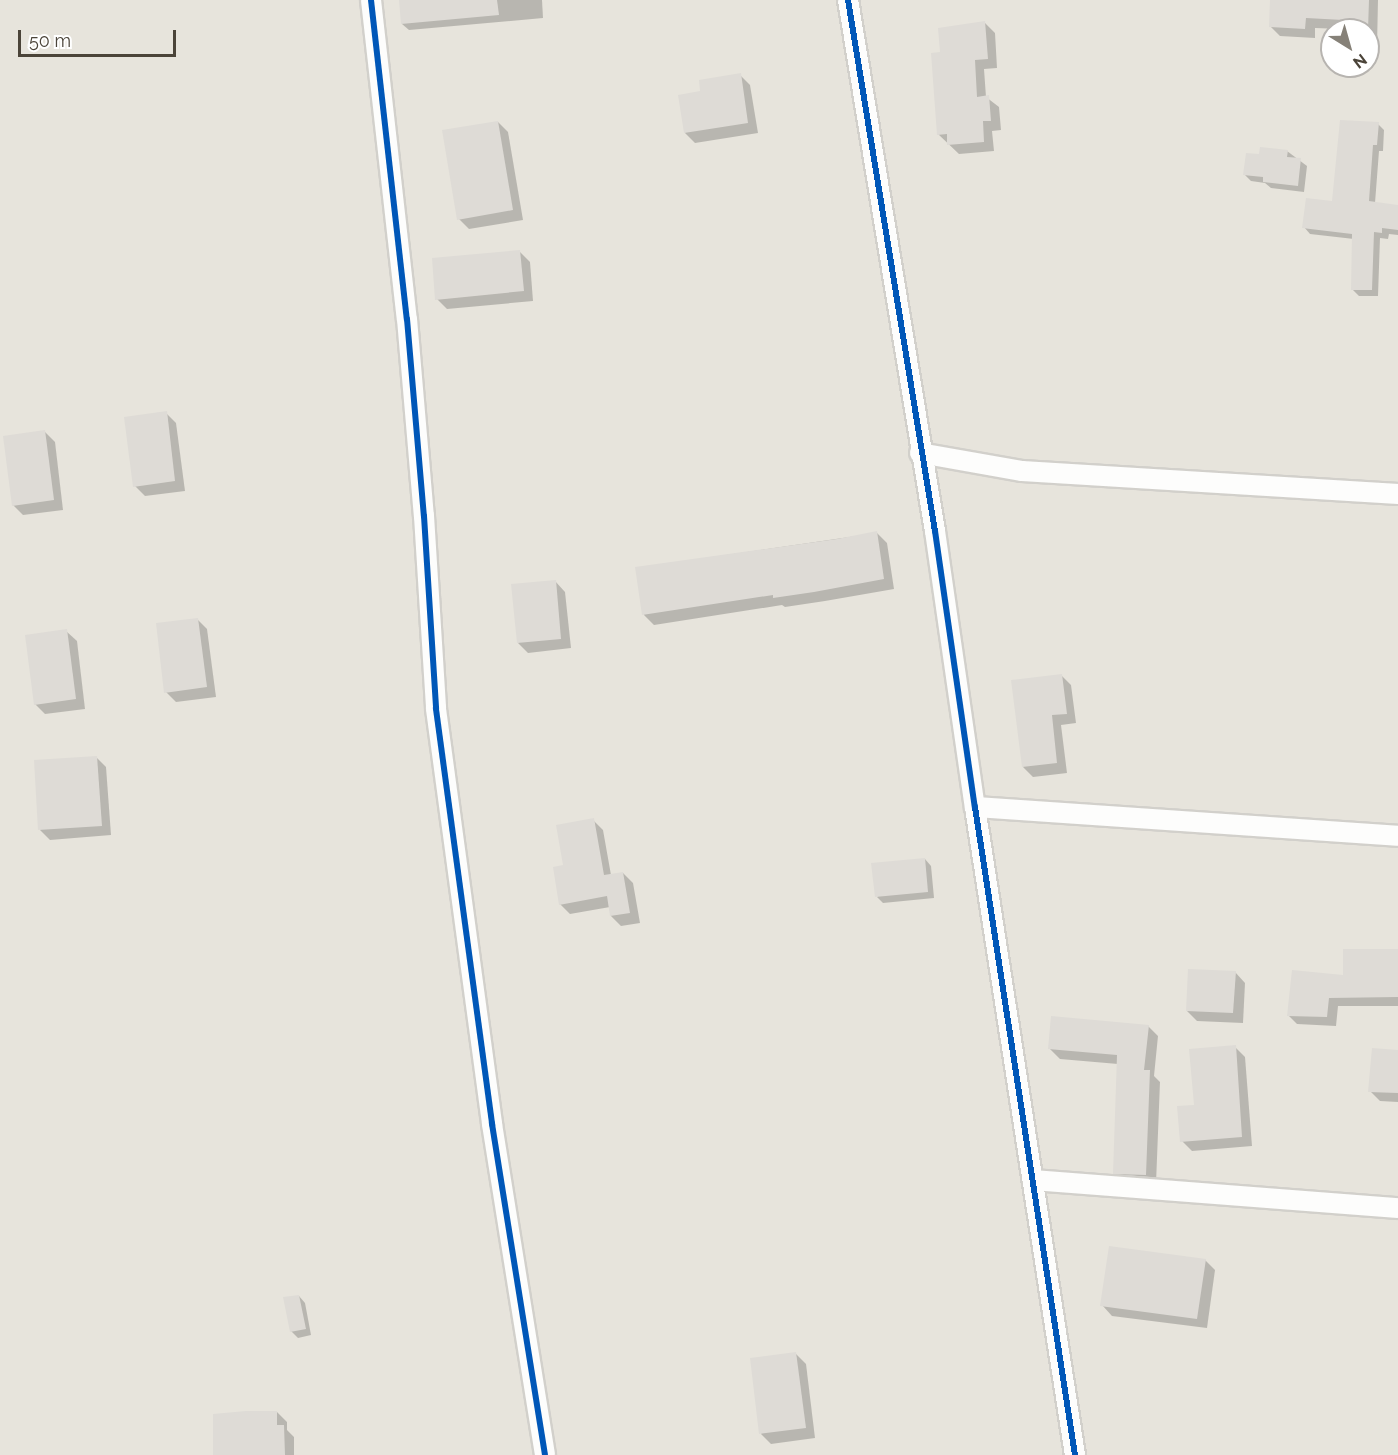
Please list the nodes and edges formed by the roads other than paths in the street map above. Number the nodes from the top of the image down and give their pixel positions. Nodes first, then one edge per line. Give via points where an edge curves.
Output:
1 (371, 0) edge
2 (848, 0) edge
3 (920, 453) junction
4 (1398, 494) edge
5 (975, 807) junction
6 (1398, 836) edge
7 (1033, 1180) junction
8 (1398, 1208) edge
9 (545, 1455) edge
10 (1075, 1455) edge

1 - 9 street via 424,516 436,709 492,1124
2 - 3 street
3 - 4 street via 1022,471
3 - 5 street
5 - 6 street
5 - 7 street
7 - 8 street
7 - 10 street

